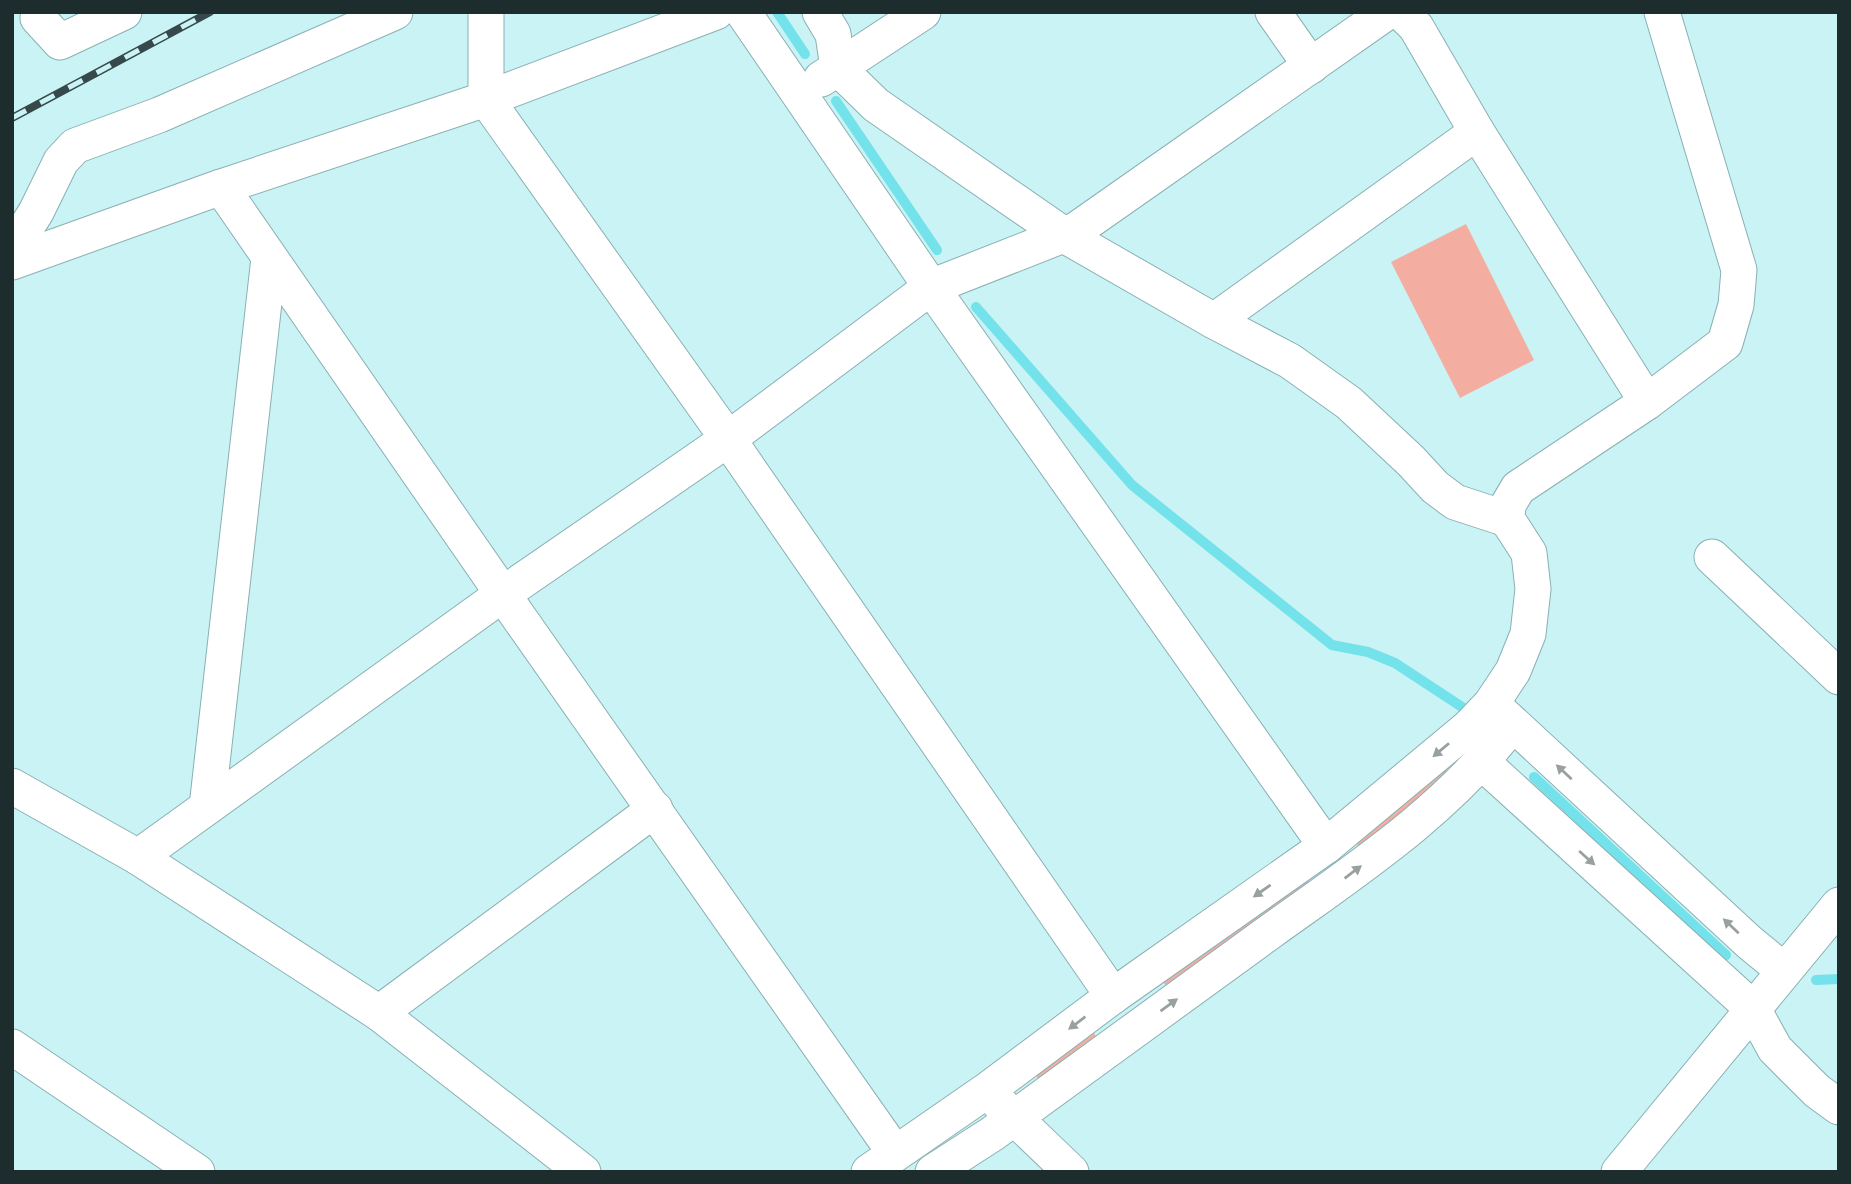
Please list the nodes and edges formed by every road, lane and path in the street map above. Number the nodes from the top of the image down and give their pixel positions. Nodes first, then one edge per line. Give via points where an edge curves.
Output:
1 (39, 12) edge
2 (124, 12) edge
3 (395, 12) edge
4 (486, 12) edge
5 (716, 12) edge
6 (743, 12) edge
7 (820, 12) edge
8 (923, 12) edge
9 (1273, 12) edge
10 (1387, 12) edge
11 (1401, 12) edge
12 (1662, 12) edge
13 (1311, 66) junction
14 (838, 68) junction
15 (798, 94) junction
16 (486, 99) junction
17 (1477, 132) junction
18 (221, 187) junction
19 (1064, 235) junction
20 (12, 250) edge
21 (269, 258) junction
22 (12, 262) edge
23 (931, 287) junction
24 (1213, 321) junction
25 (1647, 401) junction
26 (728, 439) junction
27 (1507, 519) junction
28 (1712, 557) dead end
29 (503, 594) junction
30 (1839, 677) edge
31 (1501, 714) junction
32 (1483, 763) junction
33 (12, 786) edge
34 (207, 807) junction
35 (655, 808) junction
36 (1326, 846) junction
37 (138, 857) junction
38 (1839, 905) edge
39 (1783, 970) junction
40 (1113, 996) junction
41 (1753, 1009) junction
42 (379, 1013) junction
43 (12, 1047) edge
44 (986, 1091) junction
45 (1839, 1107) edge
46 (1014, 1117) junction
47 (882, 1163) edge
48 (197, 1172) edge
49 (583, 1172) edge
50 (933, 1172) edge
51 (1071, 1172) edge
52 (1619, 1172) edge

1 - 2 street via 38,18 60,42
3 - 20 street via 75,146 61,161
4 - 16 street
5 - 16 street
6 - 15 street
7 - 14 street via 833,34
8 - 14 street
9 - 13 street
10 - 13 street
11 - 17 street via 1416,27
12 - 25 street via 1739,270 1736,305 1724,343
13 - 19 street
14 - 15 street
14 - 19 street via 876,105
15 - 23 street
16 - 18 street
16 - 26 street
17 - 24 street
17 - 25 street
18 - 21 street
18 - 22 street
19 - 23 street
19 - 24 street
21 - 29 street
21 - 34 street
23 - 26 street
23 - 36 street
24 - 27 street via 1290,361 1349,403 1455,502
25 - 27 street via 1518,488 1508,505
26 - 29 street
26 - 40 street
27 - 31 street via 1529,553 1533,589 1528,634
28 - 30 street
29 - 34 street
29 - 35 street
31 - 32 street
31 -> 36 street via 1468,728
39 -> 31 street
32 -> 41 street
46 -> 32 street via 1347,876
33 - 37 street
34 - 37 street
35 - 42 street
35 - 47 street
36 -> 40 street
37 - 42 street
38 - 39 street
39 - 41 street
40 -> 44 street
41 - 45 street via 1775,1049
41 - 52 street
42 - 49 street
43 - 48 street
44 - 46 street
44 - 47 street
46 - 50 street
46 - 51 street

